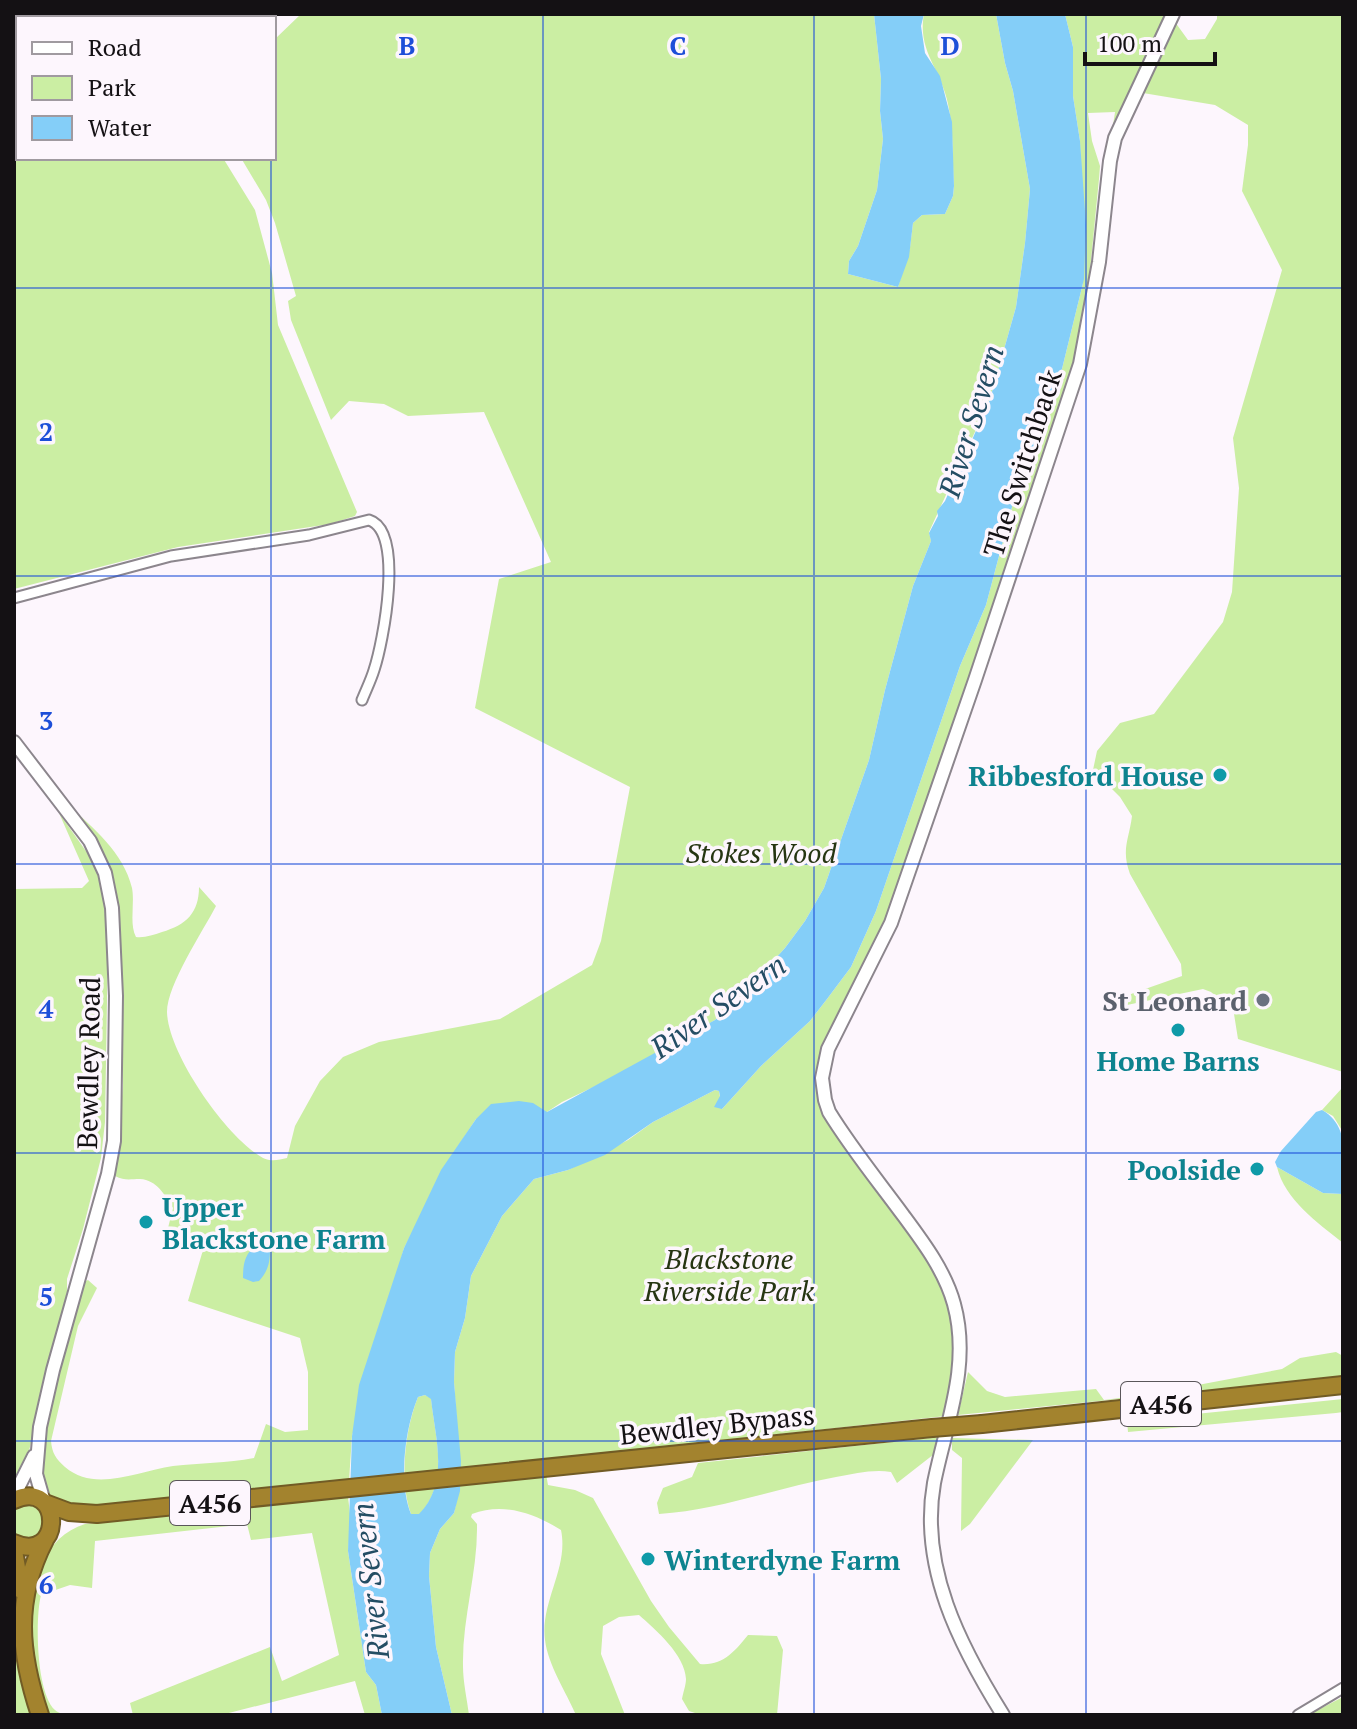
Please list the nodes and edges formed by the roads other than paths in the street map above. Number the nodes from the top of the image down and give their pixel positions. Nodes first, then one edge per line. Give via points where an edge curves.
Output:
1 (1173, 14) edge
2 (14, 598) edge
3 (362, 700) dead end
4 (14, 742) edge
5 (1342, 1385) edge
6 (36, 1453) junction
7 (14, 1498) edge
8 (44, 1503) junction
9 (97, 1514) junction
10 (46, 1538) junction
11 (14, 1543) edge
12 (14, 1551) edge
13 (23, 1603) junction
14 (1343, 1688) edge
15 (40, 1715) edge
16 (1003, 1715) edge
17 (1298, 1715) edge

1 - 16 main road, The Switchback via 1115,138 1080,364 891,923 828,1049 822,1078 825,1100 843,1134 928,1249 954,1303 960,1367 932,1499 933,1555 947,1608
2 - 3 street via 171,556 309,535 369,520 378,524 385,540 389,575 381,644
4 - 6 main road, Bewdley Road via 100,858 112,908 116,996 111,1159 53,1370
5 - 9 highway, Bewdley Bypass / A456, bridge
6 - 7 main road, Bewdley Road
6 - 8 main road, Bewdley Road via 37,1485
7 - 8 highway, A456
8 - 9 highway, Bewdley Bypass / A456
8 - 10 highway via 52,1522
9 - 10 highway, Bewdley Bypass / A456
10 - 11 highway, A456 via 28,1547
10 - 13 highway
12 - 13 highway
13 - 15 highway via 25,1660
14 - 17 street

